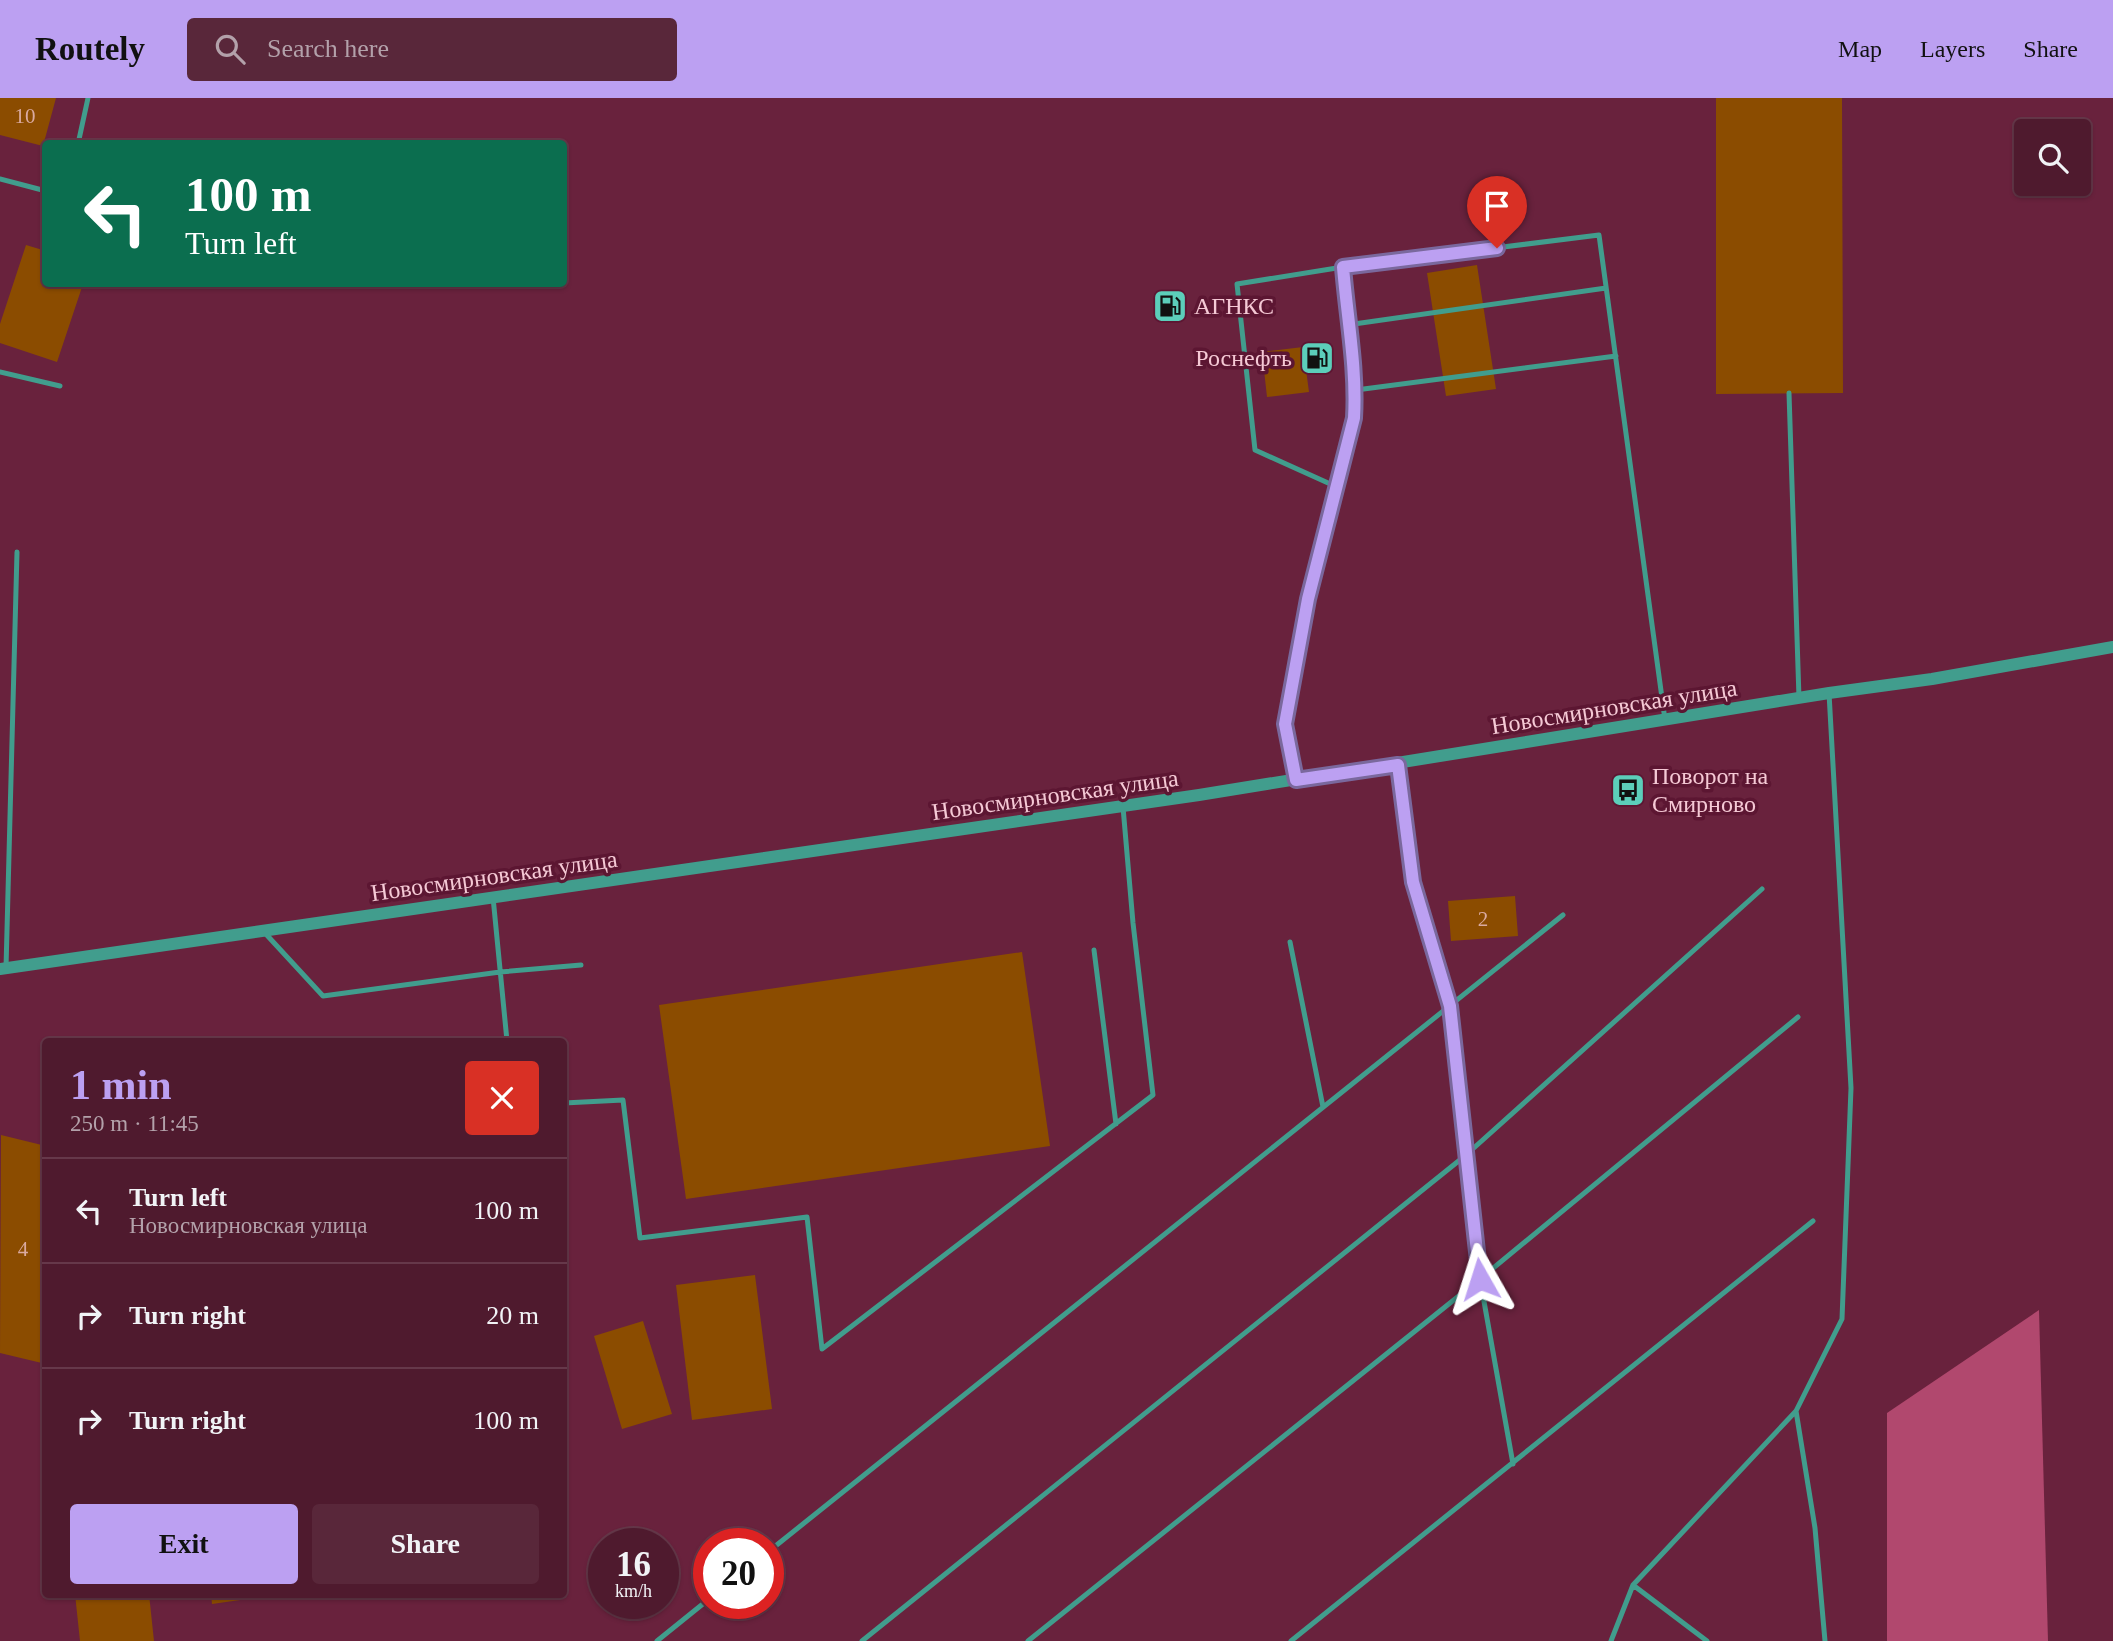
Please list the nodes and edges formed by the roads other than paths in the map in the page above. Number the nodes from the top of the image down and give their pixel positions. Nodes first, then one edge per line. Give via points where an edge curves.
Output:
1 (88, 98) edge
2 (79, 140) edge
3 (0, 178) edge
4 (42, 190) edge
5 (1343, 267) junction
6 (1606, 288) junction
7 (1347, 324) junction
8 (1616, 356) junction
9 (0, 372) edge
10 (60, 386) dead end
11 (1356, 390) junction
12 (1790, 393) dead end
13 (1337, 487) junction
14 (17, 552) dead end
15 (2113, 647) edge
16 (1829, 693) junction
17 (1799, 698) junction
18 (1665, 720) junction
19 (1398, 765) junction
20 (1296, 780) junction
21 (1123, 806) junction
22 (0, 863) edge
23 (9, 864) junction
24 (1762, 889) dead end
25 (493, 897) junction
26 (1563, 915) dead end
27 (262, 931) junction
28 (1290, 942) dead end
29 (1094, 950) dead end
30 (581, 965) dead end
31 (3, 968) edge
32 (500, 972) junction
33 (1450, 1006) junction
34 (1798, 1017) dead end
35 (507, 1038) edge
36 (567, 1103) edge
37 (1323, 1107) junction
38 (1116, 1124) junction
39 (1466, 1155) junction
40 (1812, 1221) dead end
41 (1480, 1279) junction
42 (1796, 1411) junction
43 (1513, 1464) junction
44 (784, 1539) edge
45 (1633, 1585) junction
46 (693, 1612) edge
47 (657, 1641) edge
48 (862, 1641) edge
49 (1028, 1641) edge
50 (1291, 1641) edge
51 (1611, 1641) edge
52 (1707, 1641) edge
53 (1825, 1641) edge

1 - 2 lane
3 - 4 lane
5 - 6 lane via 1599,235
5 - 7 lane
5 - 13 lane via 1237,284 1255,450
6 - 7 lane
6 - 8 lane
7 - 11 lane
8 - 11 lane
8 - 18 lane
9 - 10 lane
11 - 13 lane
12 - 17 lane
13 - 20 lane via 1308,599 1285,724
14 - 23 lane
15 - 16 street, Новосмирновская улица
16 - 17 street, Новосмирновская улица
16 - 42 lane via 1851,1088 1843,1306 1842,1320
17 - 18 street, Новосмирновская улица
18 - 19 street, Новосмирновская улица
19 - 20 street, Новосмирновская улица
19 - 33 lane via 1413,882
20 - 21 street, Новосмирновская улица
21 - 25 street, Новосмирновская улица
21 - 38 lane via 1153,1095
22 - 23 lane
23 - 31 lane
24 - 39 lane
25 - 27 street, Новосмирновская улица
25 - 32 lane
26 - 33 lane
27 - 31 street, Новосмирновская улица
27 - 32 lane via 323,996
28 - 37 lane
29 - 38 lane
30 - 32 lane
32 - 35 lane
33 - 37 lane
33 - 39 lane
34 - 41 lane
36 - 38 lane via 623,1100 639,1238 807,1217 822,1349
37 - 44 lane
39 - 41 lane
39 - 48 lane
40 - 43 lane
41 - 43 lane
41 - 49 lane
42 - 45 lane
42 - 53 lane via 1815,1528
43 - 50 lane
45 - 51 lane
45 - 52 lane
46 - 47 lane

